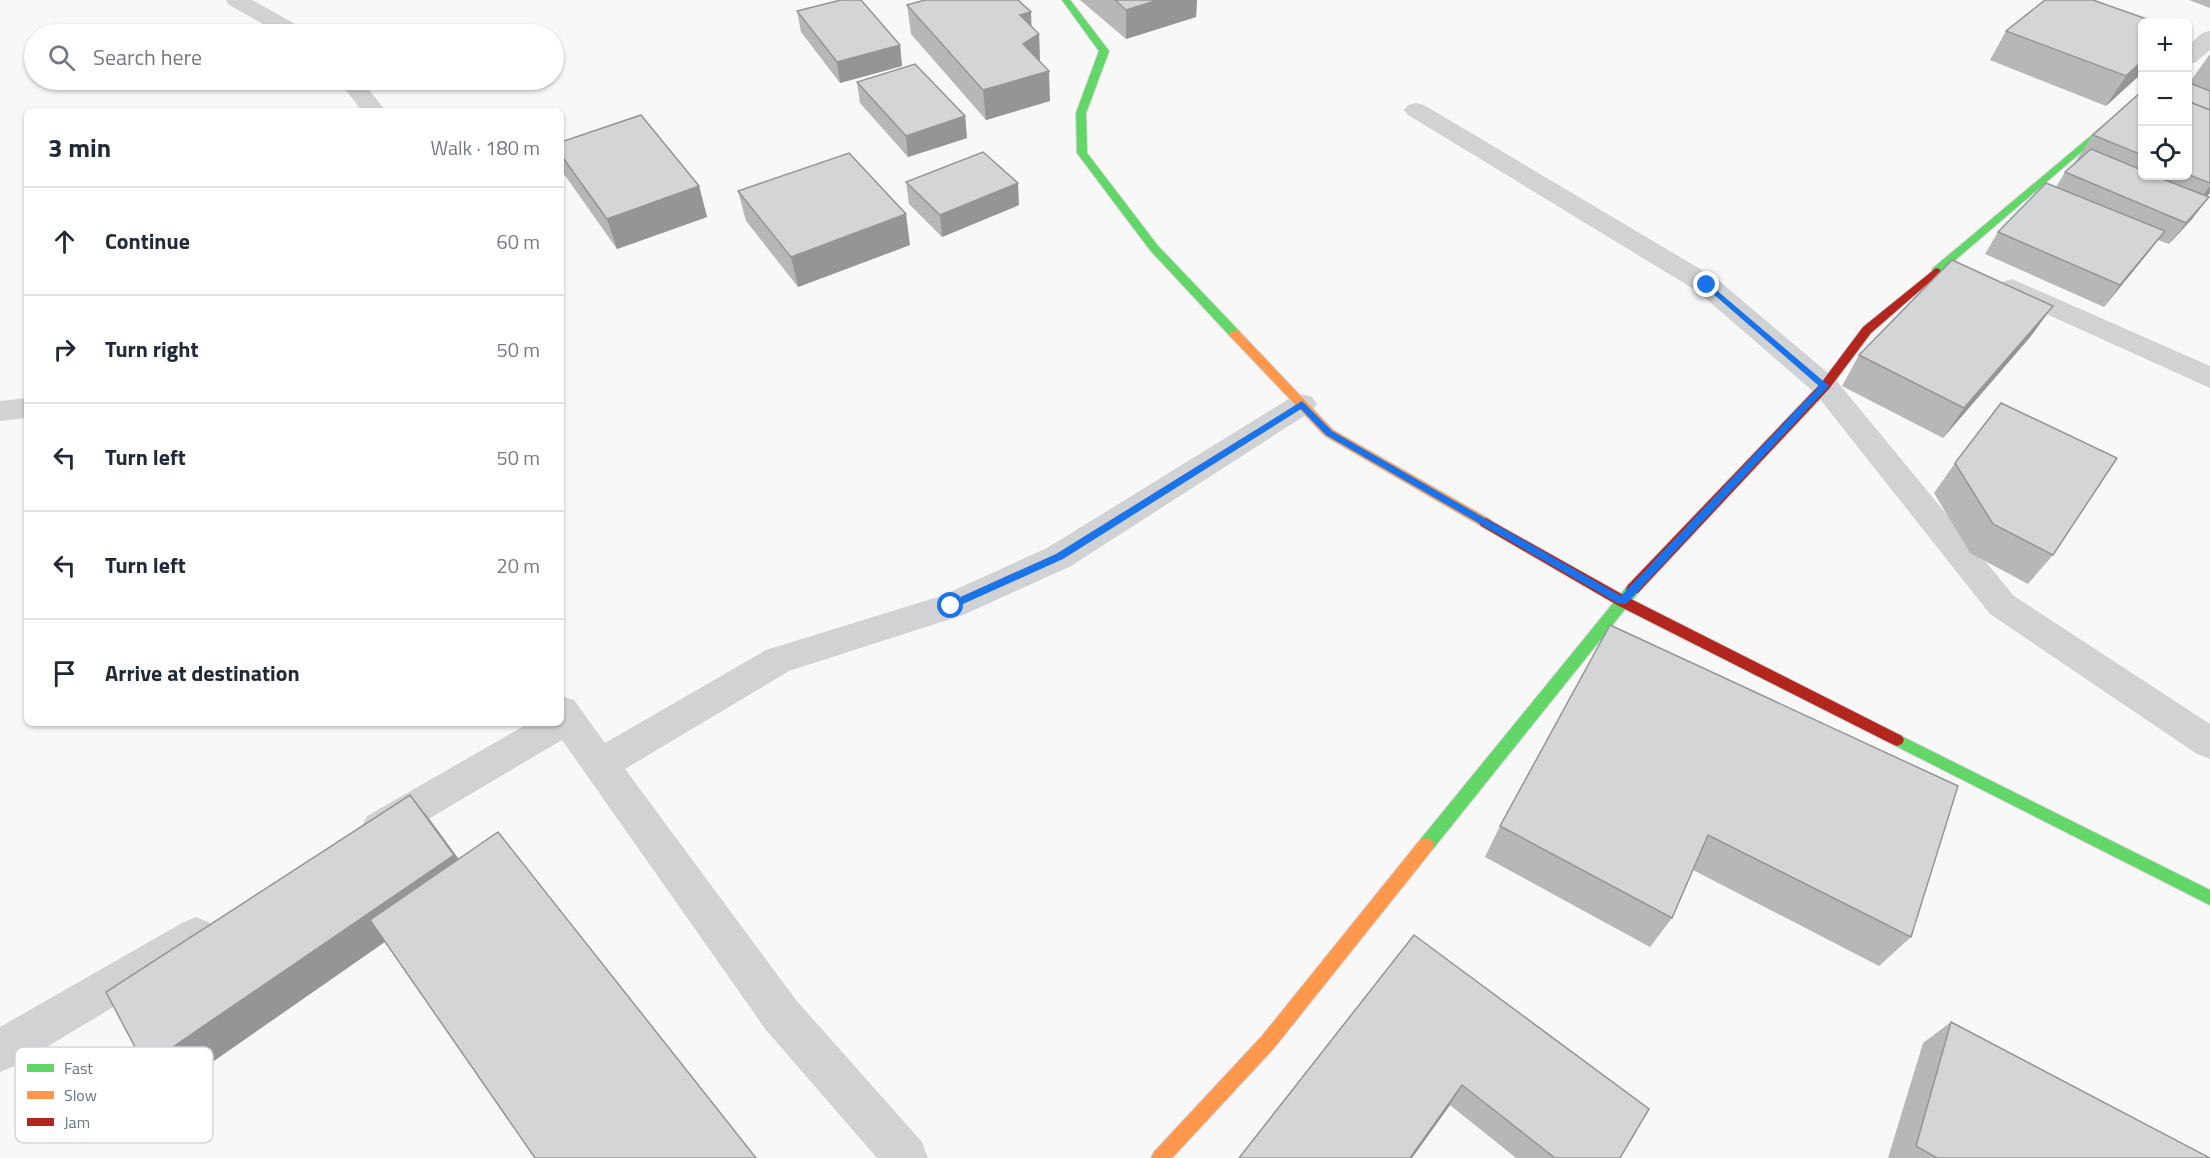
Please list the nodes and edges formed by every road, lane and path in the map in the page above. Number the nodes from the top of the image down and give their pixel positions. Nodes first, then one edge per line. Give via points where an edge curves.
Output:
1 (237, 0) edge
2 (1066, 0) edge
3 (279, 24) edge
4 (2210, 38) edge
5 (2192, 53) edge
6 (357, 90) edge
7 (2138, 100) edge
8 (372, 108) edge
9 (1416, 110) dead end
10 (1971, 270) junction
11 (2210, 378) edge
12 (1825, 386) junction
13 (1302, 404) junction
14 (24, 408) edge
15 (0, 411) edge
16 (1622, 601) junction
17 (564, 721) edge
18 (550, 726) edge
19 (2210, 743) edge
20 (600, 765) junction
21 (346, 848) edge
22 (2210, 898) edge
23 (224, 920) edge
24 (0, 1052) edge
25 (906, 1158) edge
26 (1160, 1158) edge

1 - 3 street
2 - 13 street via 1104,51 1081,113 1082,153 1154,248
4 - 5 street
6 - 8 street
7 - 10 street
9 - 12 street via 1707,285
10 - 11 street
10 - 12 street via 1866,330
12 - 16 street
12 - 19 street via 2002,604
13 - 16 street via 1329,433
13 - 20 street via 1059,556 951,606 778,660
14 - 15 street
16 - 22 street
16 - 26 street via 1268,1042
17 - 20 street
18 - 21 street
20 - 25 street via 781,1016
23 - 24 street

